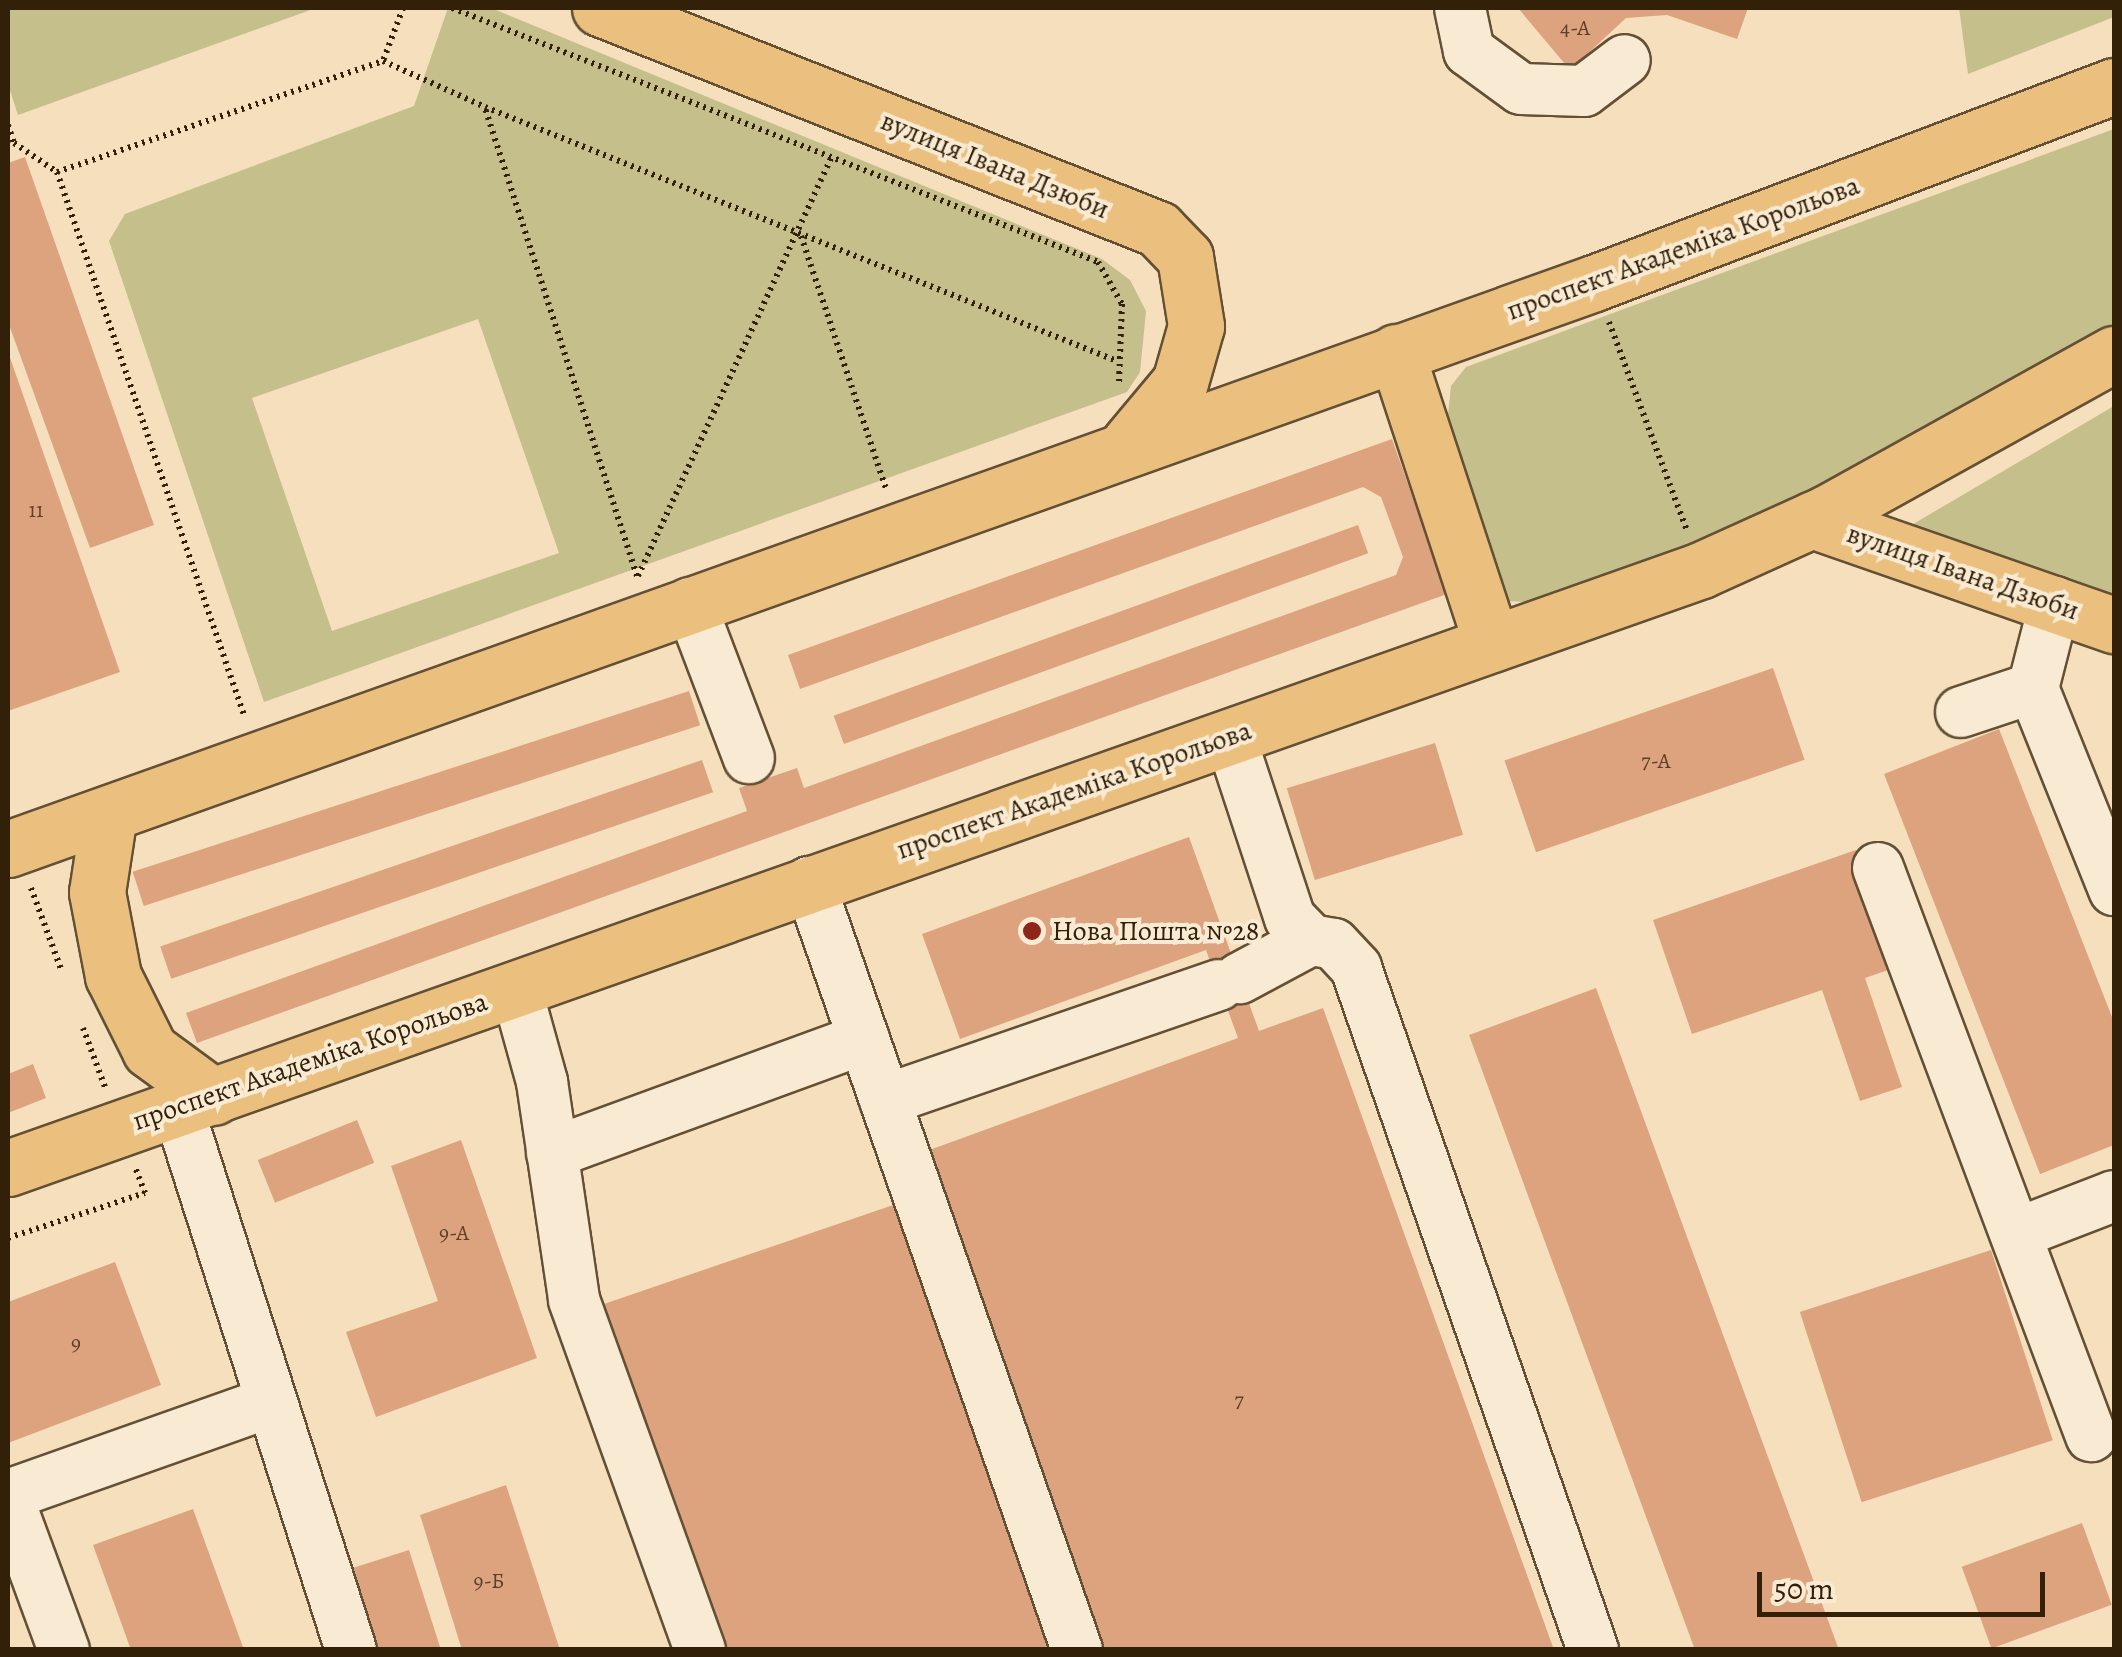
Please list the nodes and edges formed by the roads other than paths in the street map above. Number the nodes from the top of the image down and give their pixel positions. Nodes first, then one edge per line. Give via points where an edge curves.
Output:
1 (600, 8) edge
2 (1460, 8) edge
3 (1625, 60) dead end
4 (2114, 86) edge
5 (1396, 352) junction
6 (2114, 354) edge
7 (1127, 445) junction
8 (1812, 520) junction
9 (2055, 602) junction
10 (690, 603) junction
11 (2114, 624) edge
12 (1492, 644) junction
13 (2033, 688) junction
14 (1961, 712) dead end
15 (1230, 736) junction
16 (749, 758) dead end
17 (110, 814) junction
18 (11, 847) edge
19 (1878, 868) dead end
20 (808, 882) junction
21 (2114, 890) edge
22 (1312, 940) junction
23 (516, 988) junction
24 (864, 1039) junction
25 (885, 1100) junction
26 (196, 1103) junction
27 (552, 1153) junction
28 (8, 1168) edge
29 (2114, 1196) edge
30 (2018, 1234) junction
31 (271, 1402) junction
32 (2091, 1436) dead end
33 (8, 1497) edge
34 (64, 1650) edge
35 (352, 1650) edge
36 (700, 1650) edge
37 (1077, 1650) edge
38 (1593, 1650) edge

1 - 7 main road, вулиця Івана Дзюби via 1158,229 1184,257 1196,326 1180,382
2 - 3 lane via 1470,50 1521,88 1584,91
4 - 5 main road, проспект Академіка Корольова
5 - 7 main road, проспект Академіка Корольова
5 - 12 main road
6 - 8 main road, проспект Академіка Корольова
7 - 10 main road, проспект Академіка Корольова
8 - 9 main road, вулиця Івана Дзюби
8 - 12 main road, проспект Академіка Корольова
9 - 11 main road, вулиця Івана Дзюби
9 - 13 lane
10 - 16 lane
10 - 17 main road, проспект Академіка Корольова
12 - 15 main road, проспект Академіка Корольова
13 - 14 lane
13 - 21 lane
15 - 20 main road, проспект Академіка Корольова
15 - 22 lane via 1290,918
17 - 18 main road, проспект Академіка Корольова
17 - 26 main road via 97,892 113,976 150,1050
19 - 30 lane
20 - 23 main road, проспект Академіка Корольова
20 - 24 lane
22 - 25 lane via 1230,982
22 - 38 lane via 1334,944 1356,968
23 - 26 main road, проспект Академіка Корольова
23 - 27 lane
24 - 25 lane
24 - 27 lane
25 - 37 lane
26 - 28 main road, проспект Академіка Корольова
26 - 31 lane
27 - 36 lane via 574,1300
29 - 30 lane
30 - 32 lane
31 - 33 lane
31 - 35 lane
33 - 34 lane

